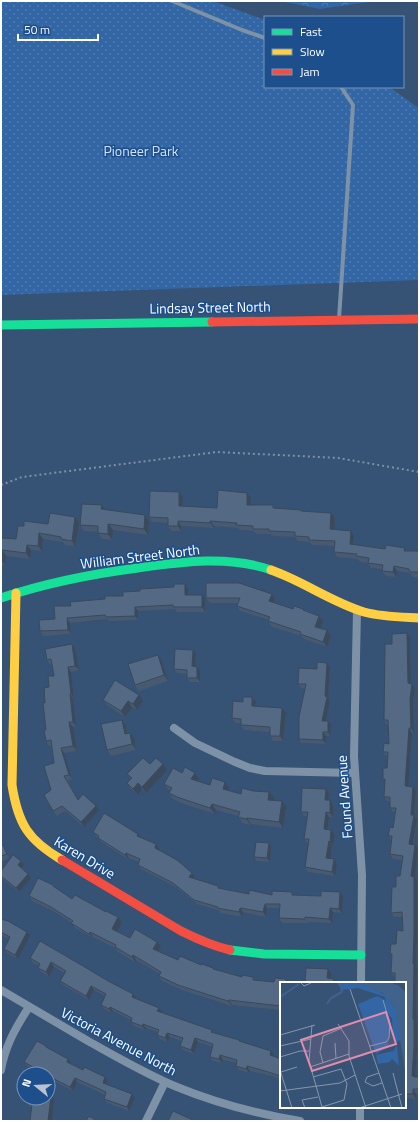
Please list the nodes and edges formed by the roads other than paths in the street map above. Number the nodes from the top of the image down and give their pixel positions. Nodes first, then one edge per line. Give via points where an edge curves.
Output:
1 (172, 1) edge
2 (264, 38) edge
3 (342, 88) edge
4 (339, 319) junction
5 (419, 319) edge
6 (1, 325) edge
7 (16, 593) junction
8 (1, 598) edge
9 (357, 610) junction
10 (419, 618) edge
11 (174, 728) dead end
12 (354, 773) junction
13 (361, 955) junction
14 (361, 982) edge
15 (1, 990) edge
16 (29, 1007) junction
17 (1, 1070) edge
18 (165, 1082) junction
19 (360, 1108) edge
20 (146, 1121) edge
21 (300, 1121) edge
22 (360, 1121) edge

1 - 2 lane
3 - 4 lane via 353,106
4 - 5 street, Lindsay Street North
4 - 6 street, Lindsay Street North
7 - 8 street, William Street North
7 - 9 street, William Street North via 110,572 175,563 236,562 281,574
7 - 13 street, Karen Drive via 12,785 17,812 38,845 181,931 220,948 264,954
9 - 10 street, William Street North via 385,616
9 - 12 street, Found Avenue
11 - 12 street via 195,743 250,768 264,771
12 - 13 street, Found Avenue via 362,875
13 - 14 street, Found Avenue
15 - 16 street, Victoria Avenue North
16 - 17 street via 9,1041
16 - 18 street, Victoria Avenue North
18 - 20 street
18 - 21 street, Victoria Avenue North via 234,1106
19 - 22 street

